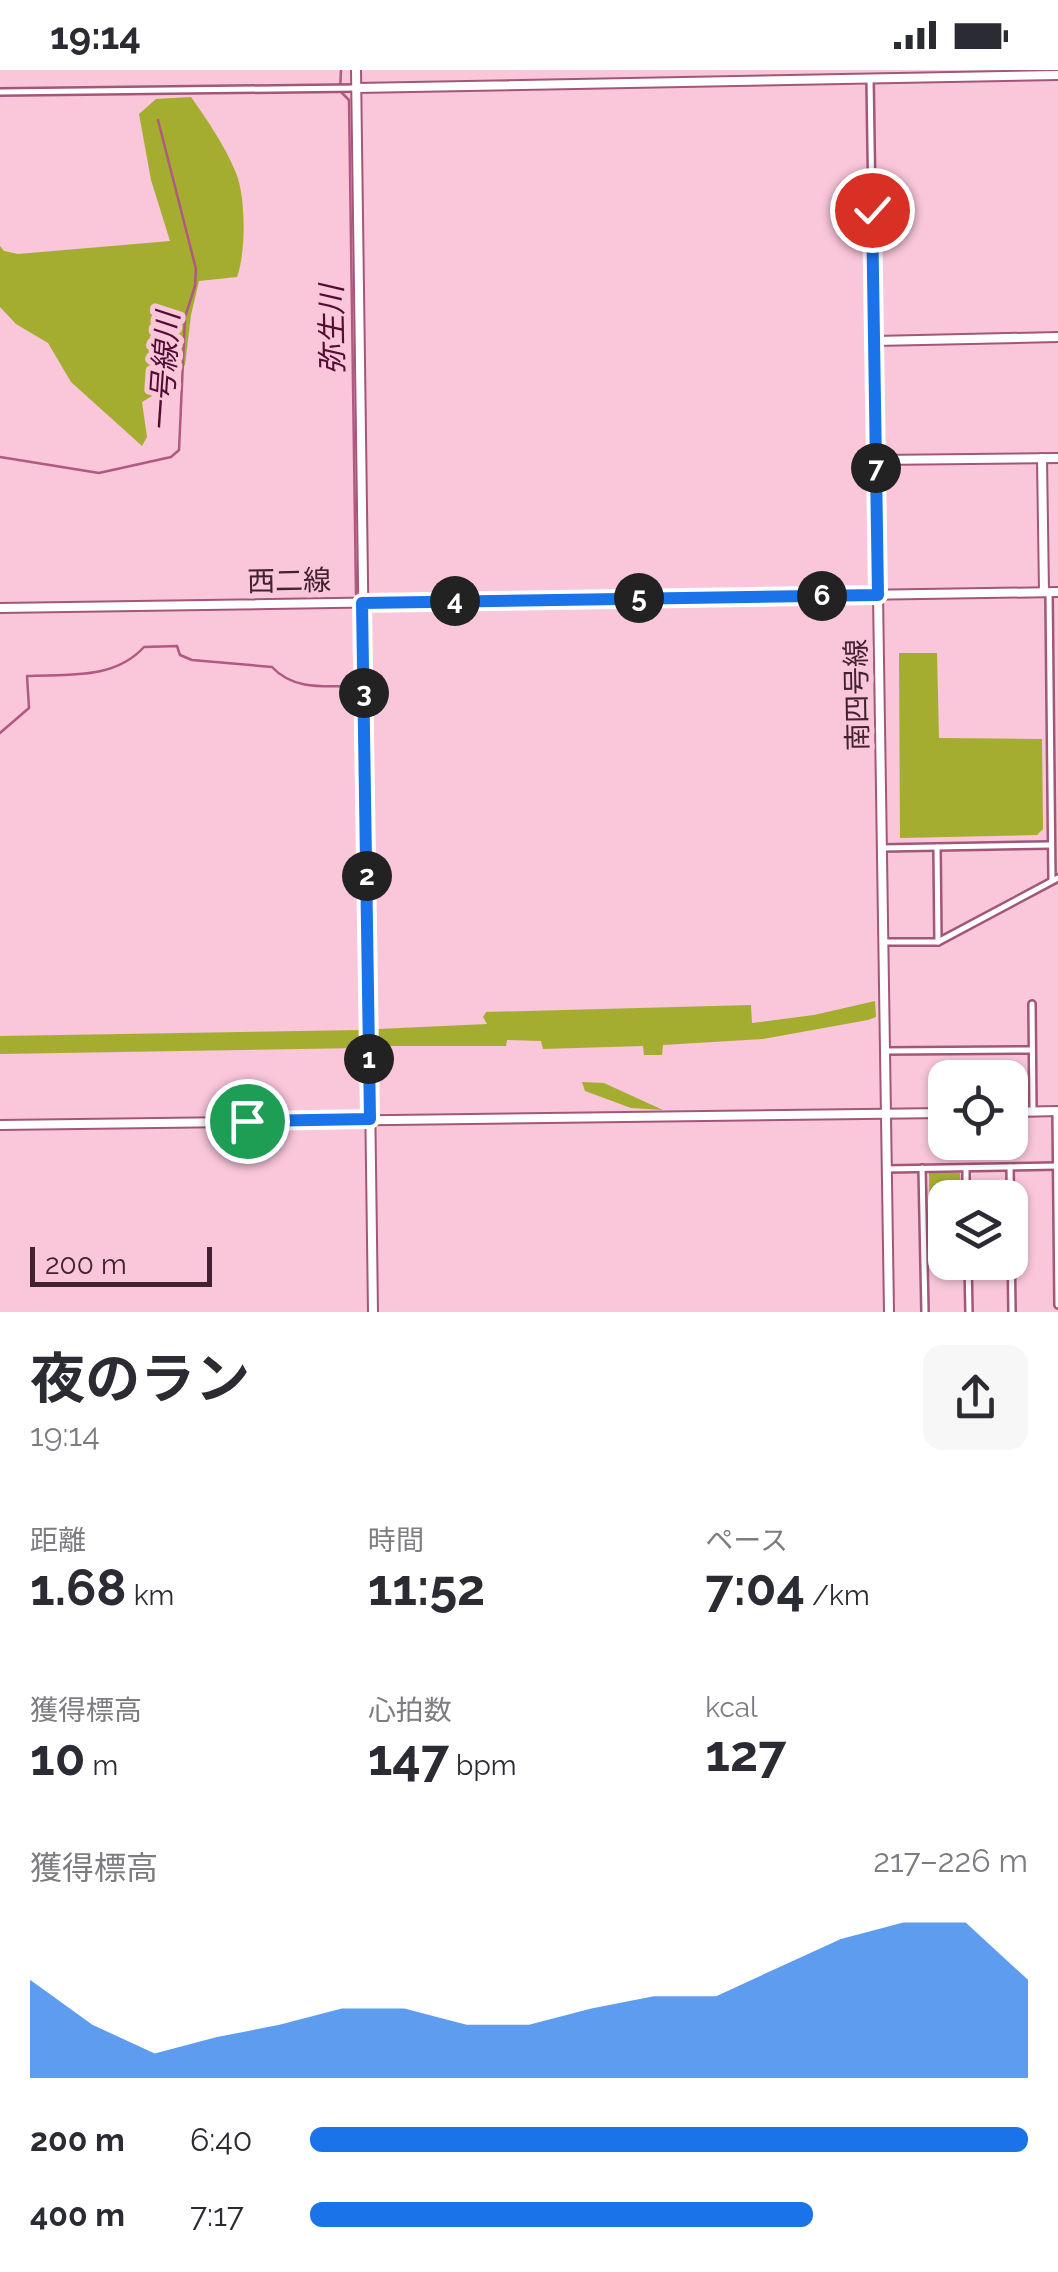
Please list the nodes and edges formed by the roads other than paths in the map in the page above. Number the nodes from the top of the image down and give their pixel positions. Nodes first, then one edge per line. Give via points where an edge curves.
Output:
1 (356, 70) edge
2 (1058, 75) edge
3 (870, 78) junction
4 (356, 88) junction
5 (0, 92) edge
6 (1058, 337) edge
7 (874, 341) junction
8 (1042, 458) junction
9 (1058, 458) edge
10 (876, 460) junction
11 (1050, 592) edge
12 (878, 595) junction
13 (362, 603) junction
14 (0, 608) edge
15 (1054, 677) edge
16 (1054, 719) edge
17 (1051, 846) junction
18 (882, 848) junction
19 (938, 848) junction
20 (1055, 879) edge
21 (883, 942) junction
22 (938, 942) junction
23 (1032, 1004) dead end
24 (1032, 1050) junction
25 (883, 1051) junction
26 (1028, 1111) edge
27 (1033, 1111) junction
28 (1057, 1111) edge
29 (928, 1113) edge
30 (884, 1114) junction
31 (370, 1119) junction
32 (0, 1125) edge
33 (1056, 1166) edge
34 (1010, 1167) junction
35 (922, 1168) junction
36 (966, 1168) junction
37 (886, 1169) junction
38 (966, 1180) edge
39 (968, 1280) edge
40 (1058, 1305) edge
41 (373, 1312) edge
42 (889, 1312) edge
43 (925, 1312) edge
44 (969, 1312) edge
45 (1012, 1312) edge

1 - 4 street
2 - 3 street
3 - 4 street
3 - 7 street, 南四号線
4 - 5 street
4 - 13 street
6 - 7 street
7 - 10 street, 南四号線
8 - 9 street
8 - 10 street
8 - 11 street
10 - 12 street, 南四号線
11 - 12 street, 西二線
11 - 15 street
12 - 13 street, 西二線
12 - 18 street, 南四号線
13 - 14 street, 西二線
13 - 31 street
15 - 16 street
16 - 17 street
17 - 19 street
17 - 20 street
18 - 19 street
18 - 21 street, 南四号線
19 - 22 street
20 - 22 street
21 - 22 street
21 - 25 street, 南四号線
23 - 24 street
24 - 25 street
24 - 27 street
25 - 30 street, 南四号線
26 - 27 street
27 - 28 street
28 - 33 street
29 - 30 street
30 - 31 street
30 - 37 street, 南四号線
31 - 32 street
31 - 41 street
33 - 34 street
33 - 40 street
34 - 36 street
34 - 45 street
35 - 36 street
35 - 37 street
35 - 43 street
36 - 38 street
37 - 42 street, 南四号線
39 - 44 street

